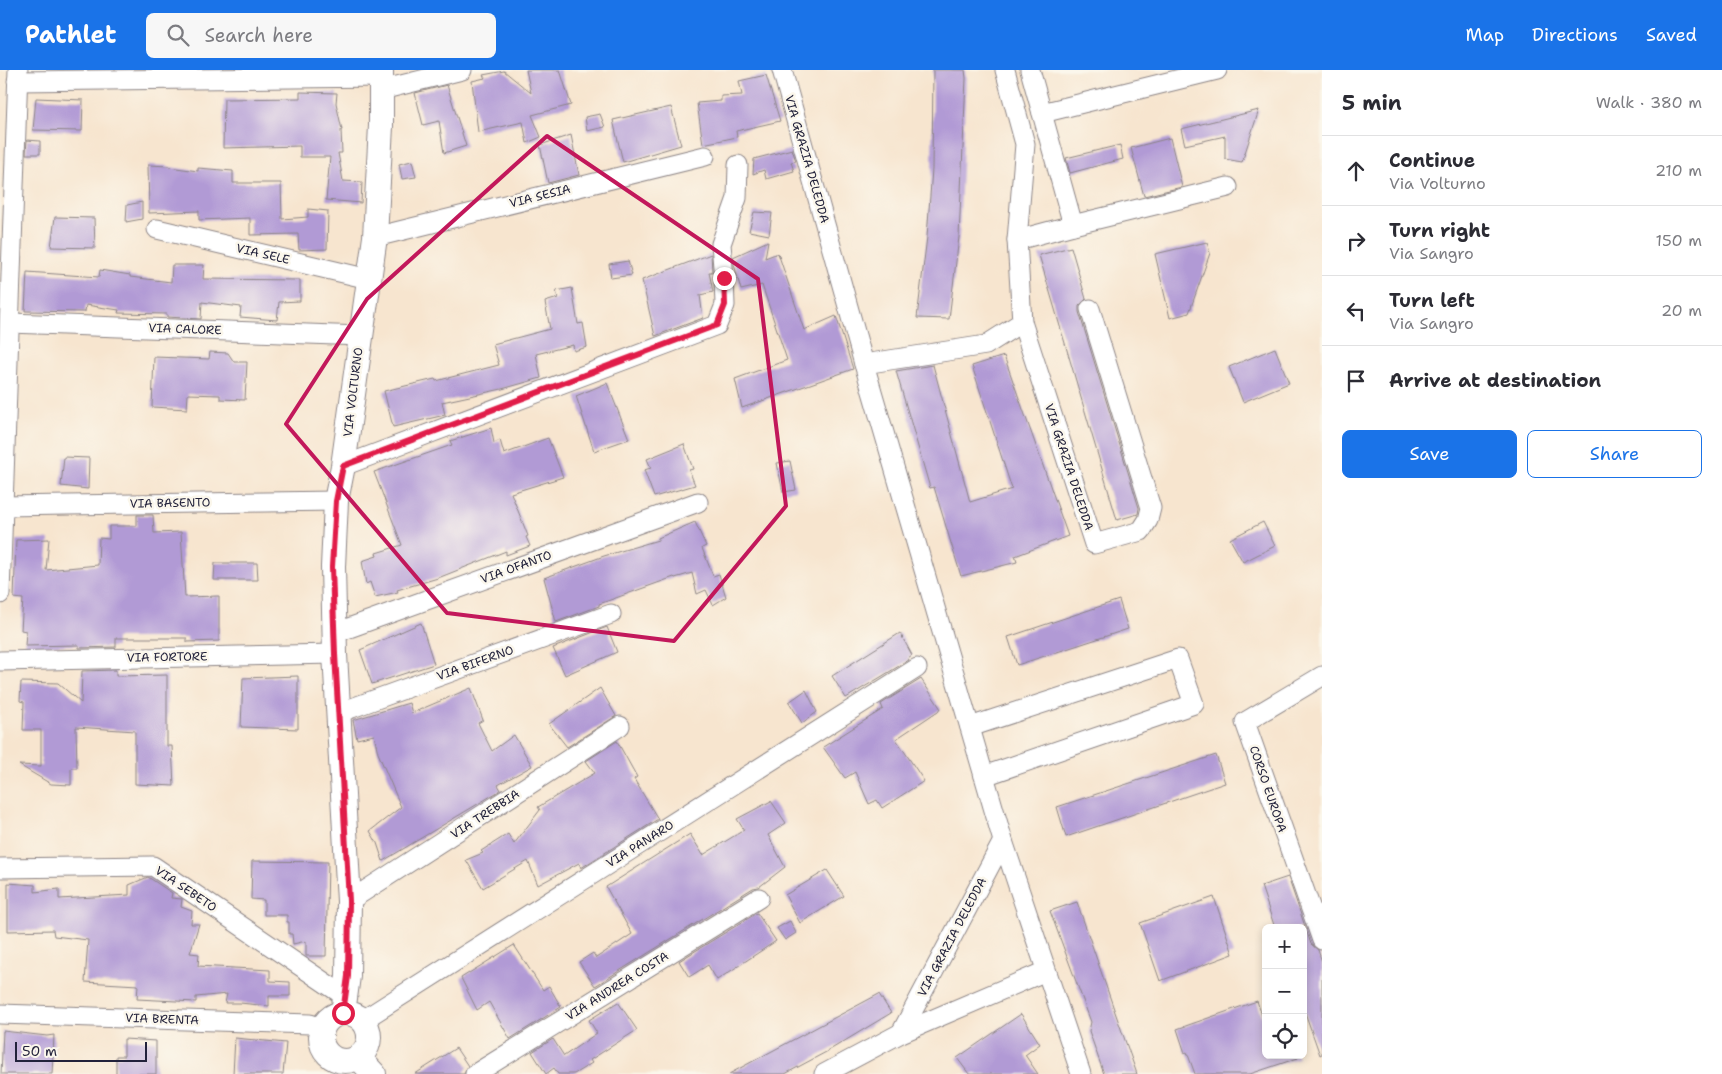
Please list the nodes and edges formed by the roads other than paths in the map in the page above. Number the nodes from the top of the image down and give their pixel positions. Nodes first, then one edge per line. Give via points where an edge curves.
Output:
1 (462, 70) edge
2 (782, 70) edge
3 (1005, 70) edge
4 (1030, 70) edge
5 (1217, 70) edge
6 (18, 75) edge
7 (381, 79) edge
8 (1042, 113) junction
9 (705, 156) dead end
10 (738, 165) dead end
11 (1228, 187) dead end
12 (1073, 225) junction
13 (157, 230) dead end
14 (375, 237) junction
15 (1017, 240) junction
16 (369, 279) junction
17 (1090, 309) dead end
18 (10, 322) junction
19 (1022, 322) junction
20 (360, 336) junction
21 (864, 364) junction
22 (343, 466) junction
23 (2, 471) edge
24 (336, 501) junction
25 (698, 502) dead end
26 (3, 506) junction
27 (0, 594) edge
28 (611, 614) dead end
29 (335, 643) junction
30 (0, 660) edge
31 (917, 668) dead end
32 (1322, 676) edge
33 (338, 713) junction
34 (620, 726) dead end
35 (970, 727) junction
36 (984, 776) junction
37 (1003, 841) junction
38 (0, 868) edge
39 (759, 898) dead end
40 (349, 901) junction
41 (1322, 940) edge
42 (1046, 971) junction
43 (351, 1010) junction
44 (0, 1014) edge
45 (322, 1028) junction
46 (901, 1033) junction
47 (349, 1066) edge
48 (475, 1074) edge
49 (824, 1074) edge
50 (1081, 1074) edge

1 - 7 street
2 - 21 street, VIA GRAZIA DELEDDA
3 - 15 street, VIA GRAZIA DELEDDA via 1025,144
4 - 8 street
5 - 8 street
6 - 7 street
6 - 18 street
7 - 14 street, VIA VOLTURNO
8 - 12 street
9 - 14 street, VIA SESIA
10 - 22 street via 737,198 721,244 725,305 717,325
11 - 12 street
12 - 15 street
13 - 16 street, VIA SELE
14 - 16 street, VIA VOLTURNO
15 - 19 street, VIA GRAZIA DELEDDA
16 - 20 street, VIA VOLTURNO
17 - 19 street, VIA GRAZIA DELEDDA via 1151,508 1141,531 1094,544
18 - 20 street, VIA CALORE
18 - 23 street
19 - 21 street via 986,345
20 - 22 street, VIA VOLTURNO
21 - 35 street, VIA GRAZIA DELEDDA
22 - 24 street, VIA VOLTURNO
23 - 26 street
24 - 26 street, VIA BASENTO
24 - 29 street, VIA VOLTURNO via 332,567
25 - 29 street, VIA OFANTO
26 - 27 street
28 - 33 street, VIA BIFERNO
29 - 30 street, VIA FORTORE
29 - 33 street, VIA VOLTURNO
31 - 43 street, VIA PANARO
32 - 41 street, CORSO EUROPA via 1245,722
33 - 40 street, VIA VOLTURNO
34 - 40 street, VIA TREBBIA
35 - 36 street, VIA GRAZIA DELEDDA
35 - 36 street via 1178,659 1194,704
36 - 37 street, VIA GRAZIA DELEDDA
37 - 42 street, VIA GRAZIA DELEDDA
37 - 46 street, VIA GRAZIA DELEDDA
38 - 43 street, VIA SEBETO via 153,866
39 - 48 street, VIA ANDREA COSTA
40 - 43 street, VIA VOLTURNO
42 - 46 street
42 - 50 street, VIA GRAZIA DELEDDA
43 - 45 street via 330,1017
43 - 47 street via 367,1028 369,1036 364,1051
44 - 45 street, VIA BRENTA via 310,1024
45 - 47 street via 324,1050
46 - 49 street

